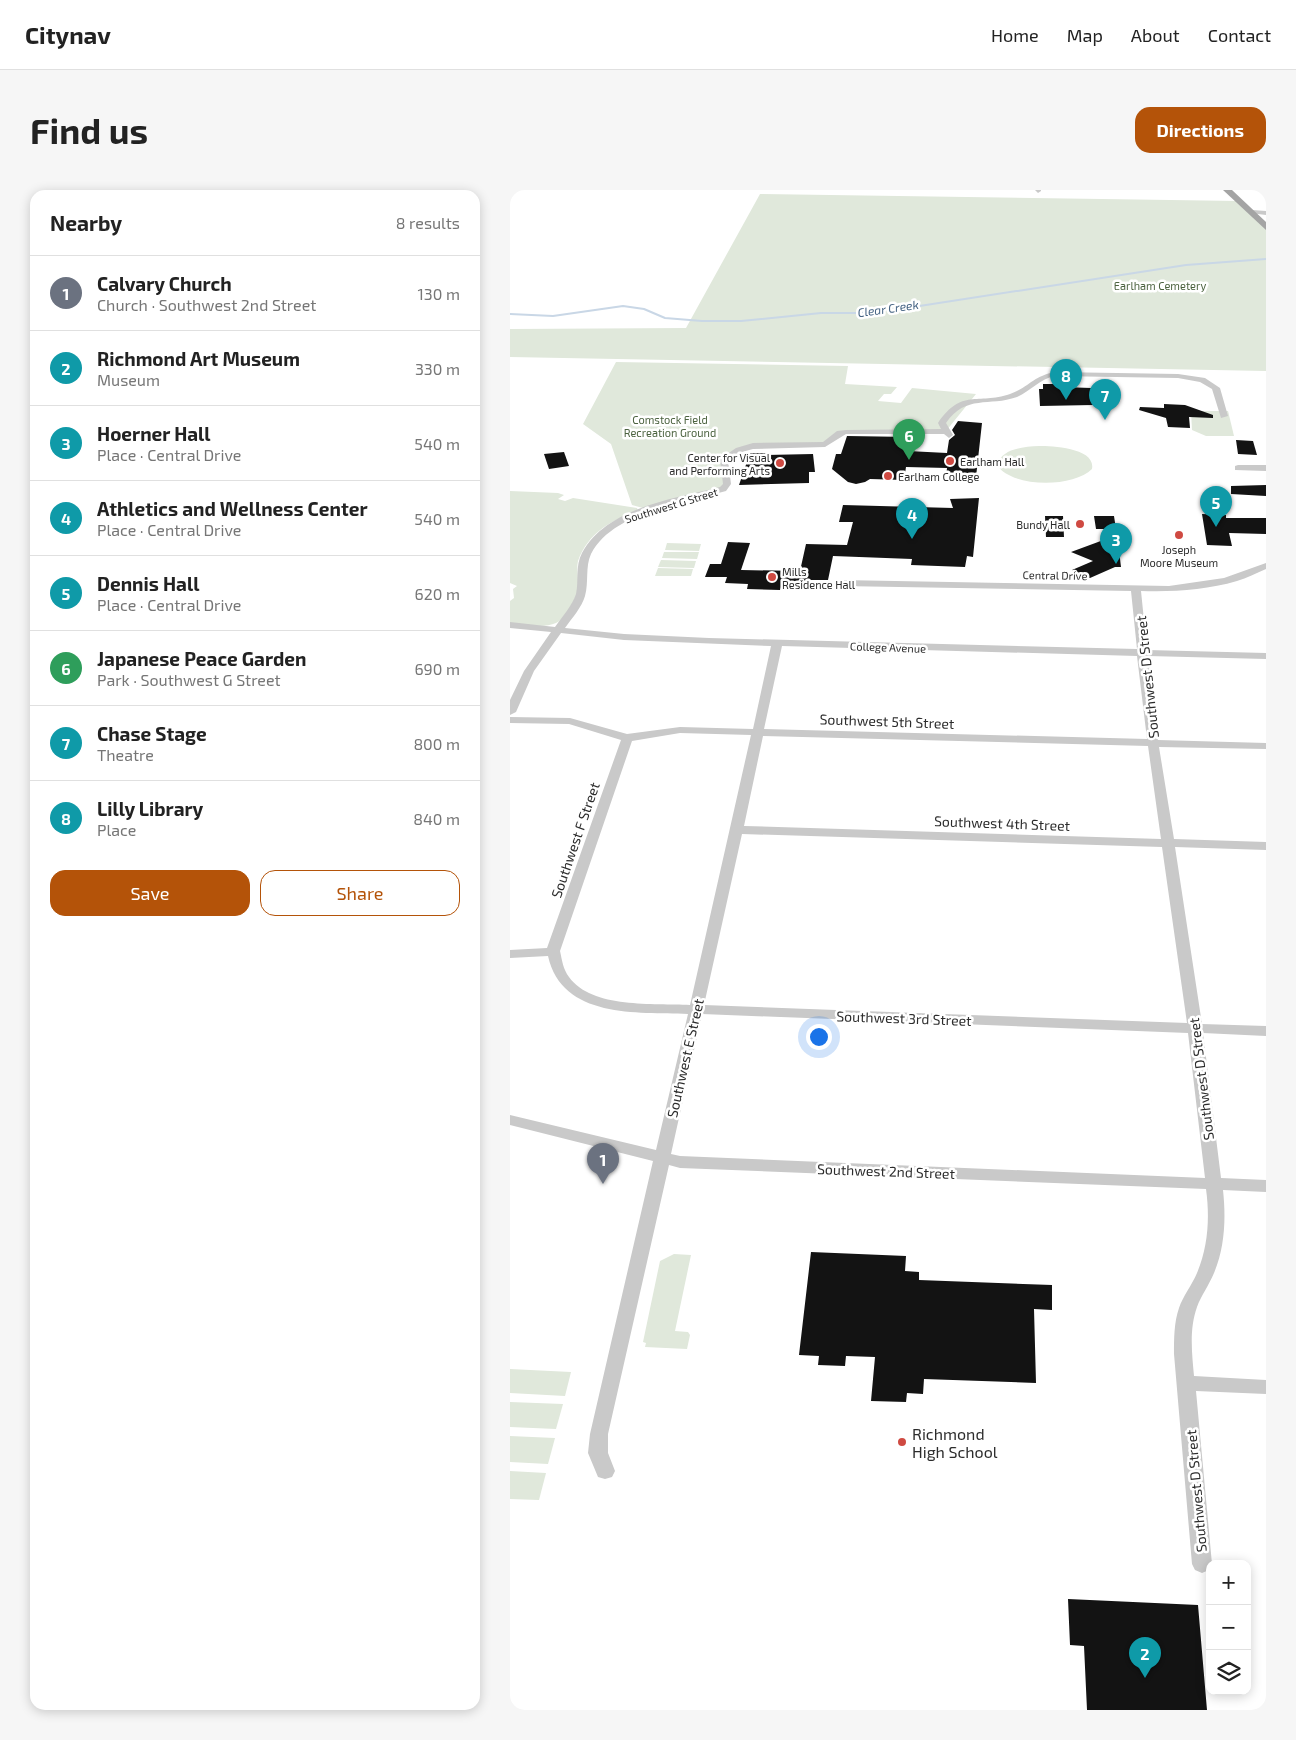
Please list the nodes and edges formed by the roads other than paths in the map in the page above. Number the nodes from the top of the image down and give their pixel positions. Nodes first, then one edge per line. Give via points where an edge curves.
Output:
1 (1228, 190) edge
2 (1252, 212) junction
3 (1266, 213) edge
4 (1266, 227) edge
5 (1224, 416) dead end
6 (1238, 468) dead end
7 (1266, 468) edge
8 (1266, 566) edge
9 (840, 583) dead end
10 (1136, 589) junction
11 (510, 626) edge
12 (560, 630) junction
13 (777, 643) junction
14 (1143, 653) junction
15 (1266, 656) edge
16 (510, 712) edge
17 (510, 720) edge
18 (758, 732) junction
19 (626, 738) junction
20 (1154, 743) junction
21 (1266, 746) edge
22 (737, 830) junction
23 (1169, 843) junction
24 (1266, 846) edge
25 (553, 951) junction
26 (510, 954) edge
27 (695, 1010) junction
28 (1195, 1028) junction
29 (1266, 1031) edge
30 (510, 1120) edge
31 (662, 1157) junction
32 (1213, 1183) junction
33 (1266, 1186) edge
34 (1187, 1383) junction
35 (1266, 1387) edge
36 (605, 1471) dead end
37 (1202, 1564) dead end

1 - 2 main road
2 - 3 street
2 - 4 main road
5 - 12 street, Southwest G Street via 1216,388 1202,380 1178,376 1055,374 1039,378 1012,396 961,403 947,414 942,423 947,433 846,432 825,444 753,446 739,450 724,459 727,484 723,489 634,514 606,529 586,555 582,564 582,593
6 - 7 street
8 - 10 street, Central Drive via 1244,575 1190,587
9 - 10 street, Central Drive
10 - 14 street, Southwest D Street
11 - 12 street, College Avenue
12 - 13 street, College Avenue via 624,637
12 - 16 street, Southwest G Street via 529,671
13 - 14 street, College Avenue
13 - 18 street, Southwest E Street
14 - 15 street, College Avenue
14 - 20 street, Southwest D Street
17 - 19 street, Southwest 5th Street via 570,721
18 - 19 street, Southwest 5th Street via 680,730
18 - 20 street, Southwest 5th Street
18 - 22 street, Southwest E Street
19 - 25 street, Southwest F Street
20 - 21 street, Southwest 5th Street
20 - 23 street, Southwest D Street
22 - 23 street, Southwest 4th Street
22 - 27 street, Southwest E Street
23 - 24 street, Southwest 4th Street
23 - 28 street, Southwest D Street
25 - 26 street
25 - 27 street, Southwest 3rd Street via 558,971 567,984 590,998 620,1007
27 - 28 street, Southwest 3rd Street
27 - 31 street, Southwest E Street
28 - 29 street, Southwest 3rd Street
28 - 32 street, Southwest D Street
30 - 31 street, Southwest 2nd Street
31 - 32 street, Southwest 2nd Street via 680,1162
31 - 36 street, Southwest E Street via 599,1434 598,1453
32 - 33 street, Southwest 2nd Street
32 - 34 street, Southwest D Street via 1218,1221 1216,1234 1206,1272 1188,1308 1183,1335
34 - 35 street
34 - 37 street, Southwest D Street

